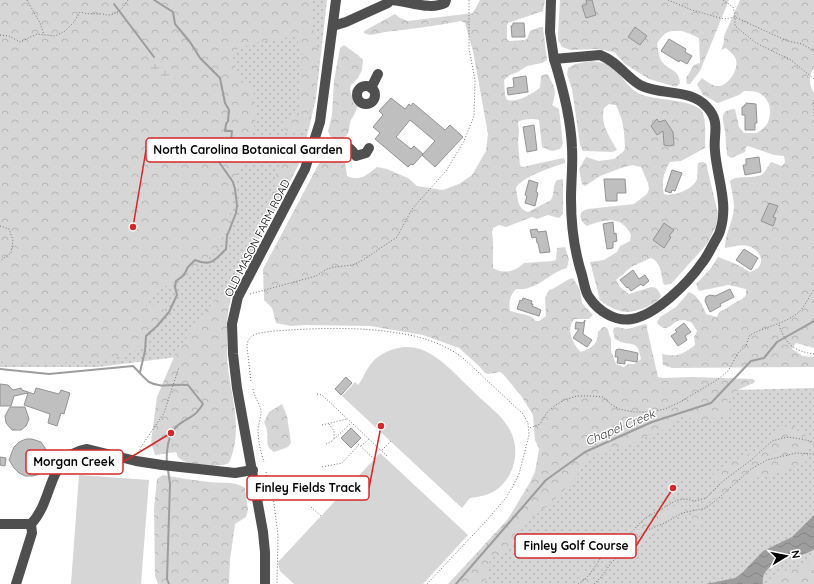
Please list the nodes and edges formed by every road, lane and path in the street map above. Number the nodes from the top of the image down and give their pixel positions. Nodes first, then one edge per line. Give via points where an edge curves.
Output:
1 (27, 0) edge
2 (128, 0) edge
3 (336, 0) edge
4 (389, 0) edge
5 (469, 0) edge
6 (551, 0) edge
7 (668, 0) edge
8 (723, 0) edge
9 (446, 1) edge
10 (734, 17) junction
11 (333, 26) junction
12 (0, 35) edge
13 (44, 35) junction
14 (814, 51) edge
15 (554, 59) junction
16 (378, 74) dead end
17 (814, 79) edge
18 (371, 88) dead end
19 (814, 100) edge
20 (814, 116) edge
21 (313, 144) junction
22 (369, 148) dead end
23 (0, 226) edge
24 (0, 261) edge
25 (814, 289) edge
26 (238, 297) junction
27 (779, 324) junction
28 (814, 354) edge
29 (179, 367) dead end
30 (251, 381) dead end
31 (252, 388) dead end
32 (317, 394) dead end
33 (348, 419) junction
34 (351, 422) junction
35 (328, 424) junction
36 (322, 425) dead end
37 (529, 428) junction
38 (343, 430) junction
39 (346, 433) dead end
40 (369, 439) junction
41 (334, 440) junction
42 (391, 441) dead end
43 (356, 442) dead end
44 (814, 442) edge
45 (326, 444) dead end
46 (360, 446) junction
47 (381, 451) junction
48 (814, 454) edge
49 (387, 456) dead end
50 (374, 459) dead end
51 (136, 461) junction
52 (264, 462) dead end
53 (322, 467) dead end
54 (252, 470) junction
55 (266, 472) dead end
56 (311, 507) dead end
57 (320, 516) dead end
58 (0, 524) edge
59 (31, 524) junction
60 (16, 584) edge
61 (264, 584) edge
62 (277, 584) edge
63 (427, 584) edge
64 (578, 584) edge
65 (594, 584) edge

1 - 13 path
2 - 13 path via 123,7 107,16 80,12 65,31 55,36
3 - 11 street, OLD MASON FARM ROAD
4 - 9 street via 429,6 441,5
4 - 11 street via 377,9
5 - 26 path via 469,49 475,80 474,116 464,141 446,171 412,209 397,237 353,265 327,269 316,276
6 - 15 street via 550,32
7 - 10 path via 724,19
8 - 10 path via 733,7
10 - 14 path
10 - 17 path via 735,26 756,43 791,60
11 - 21 street, OLD MASON FARM ROAD via 320,122
12 - 13 path via 9,36 20,42 37,34
15 - 15 street via 571,128 572,228 588,296 601,311 616,318 631,319 645,315 672,297 702,263 720,231 724,206 715,150 716,130 713,115 697,99 640,85 613,62 600,55
16 - 18 street
19 - 20 path
21 - 22 street via 329,147 341,145 351,148 356,156 366,153
21 - 26 street, OLD MASON FARM ROAD via 306,169
23 - 24 path via 9,229 13,240 11,253
25 - 27 path via 798,313
26 - 54 street, OLD MASON FARM ROAD via 232,324 233,354
27 - 28 path via 786,340 798,351
27 - 37 path via 749,336 746,346 728,371 665,409 634,412 619,409 603,397 576,396 556,405 548,411 540,424
29 - 51 path via 164,413 141,447
30 - 37 path via 247,342 252,336 276,331 346,328 398,333 454,351 523,414
31 - 52 path via 261,412 258,431
32 - 33 path via 322,395
33 - 34 path
33 - 35 path
34 - 38 path
34 - 40 path
35 - 36 path
35 - 41 path via 334,431
37 - 63 path via 519,474 505,499
38 - 39 path
38 - 41 path
40 - 46 path
40 - 47 path
41 - 45 path
42 - 47 path
43 - 46 path
44 - 64 path via 787,437 772,441 706,498 695,501 677,500 644,519 618,546 600,559 590,574
46 - 50 path
46 - 53 path via 342,463
47 - 49 path
48 - 65 path via 796,453 767,460 751,469 706,508 682,513 645,531 612,562
51 - 54 street via 235,473
51 - 59 street via 87,449 69,455 54,475 38,516
54 - 61 street, OLD MASON FARM ROAD via 263,532
55 - 62 path via 273,496 278,534
56 - 57 path
58 - 59 street
59 - 60 street via 32,533

